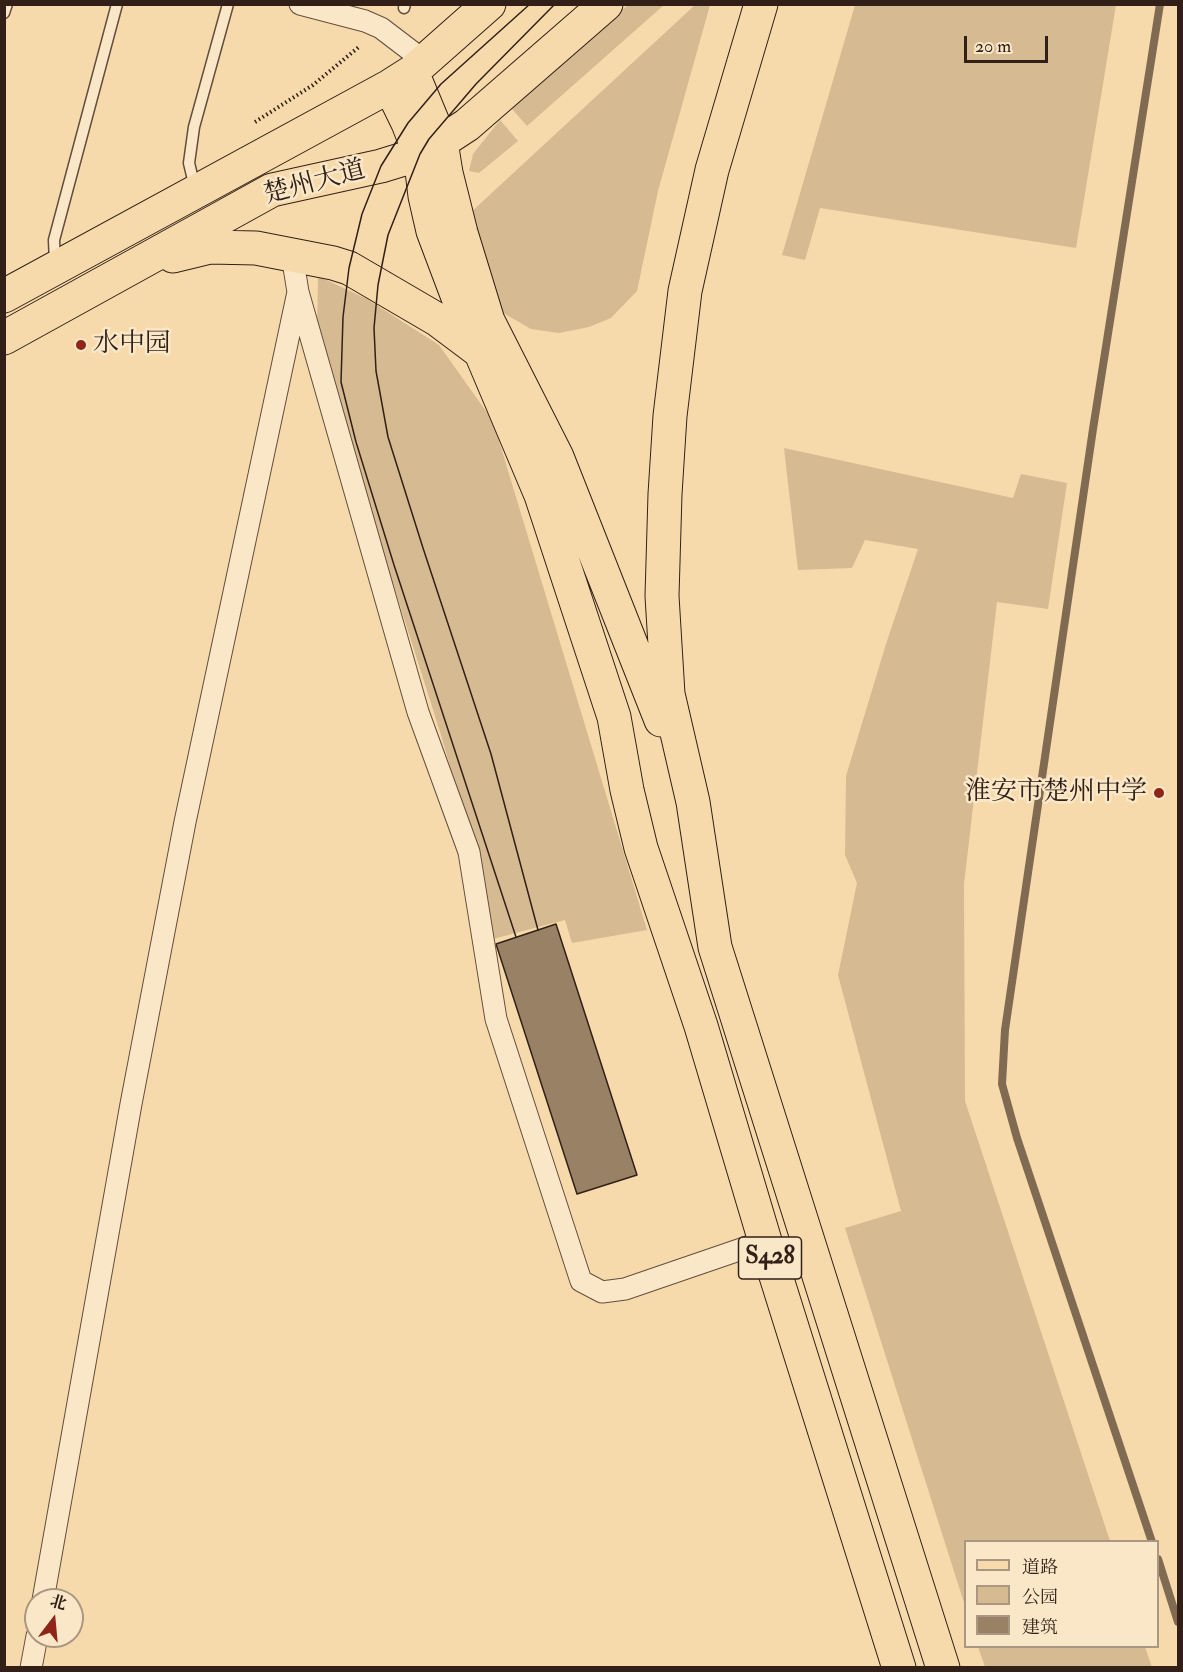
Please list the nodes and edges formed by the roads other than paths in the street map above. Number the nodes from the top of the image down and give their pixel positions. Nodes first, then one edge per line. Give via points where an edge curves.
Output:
1 (7, 4) edge
2 (117, 4) edge
3 (228, 4) edge
4 (300, 4) edge
5 (489, 4) edge
6 (606, 4) edge
7 (761, 4) edge
8 (4, 13) edge
9 (408, 73) junction
10 (430, 148) junction
11 (196, 193) junction
12 (292, 255) junction
13 (135, 266) junction
14 (55, 268) junction
15 (298, 292) junction
16 (4, 296) edge
17 (4, 338) edge
18 (482, 353) junction
19 (693, 802) junction
20 (765, 1241) junction
21 (864, 1419) junction
22 (826, 1437) junction
23 (45, 1588) edge
24 (35, 1648) edge
25 (31, 1668) edge
26 (899, 1668) edge
27 (943, 1668) edge

1 - 8 lane
2 - 14 lane via 54,240
3 - 11 lane via 194,127 189,163
4 - 9 street via 381,28
5 - 9 main road, 楚州大道
6 - 10 main road, 楚州大道 via 467,125
7 - 19 main road via 712,170 685,291 670,416 662,596 668,694
9 - 10 main road
9 - 11 main road, 楚州大道
10 - 13 main road, 楚州大道 via 381,166 272,190
10 - 18 main road via 425,196 433,231
10 - 19 main road via 446,173 488,321 557,457
11 - 14 main road, 楚州大道
12 - 13 main road via 256,248 210,247
12 - 15 street
12 - 18 main road via 348,268 438,320
13 - 17 main road, 楚州大道
14 - 16 main road, 楚州大道
15 - 20 street via 418,712 469,852 496,1019 581,1281 602,1292 625,1289
15 - 23 street via 184,822
18 - 20 main road, S428 via 540,495 614,717 641,848 701,1026
19 - 21 main road, S428 via 715,947
20 - 22 main road, S428
21 - 22 main road
21 - 27 main road, S428
22 - 26 main road, S428
24 - 25 street

